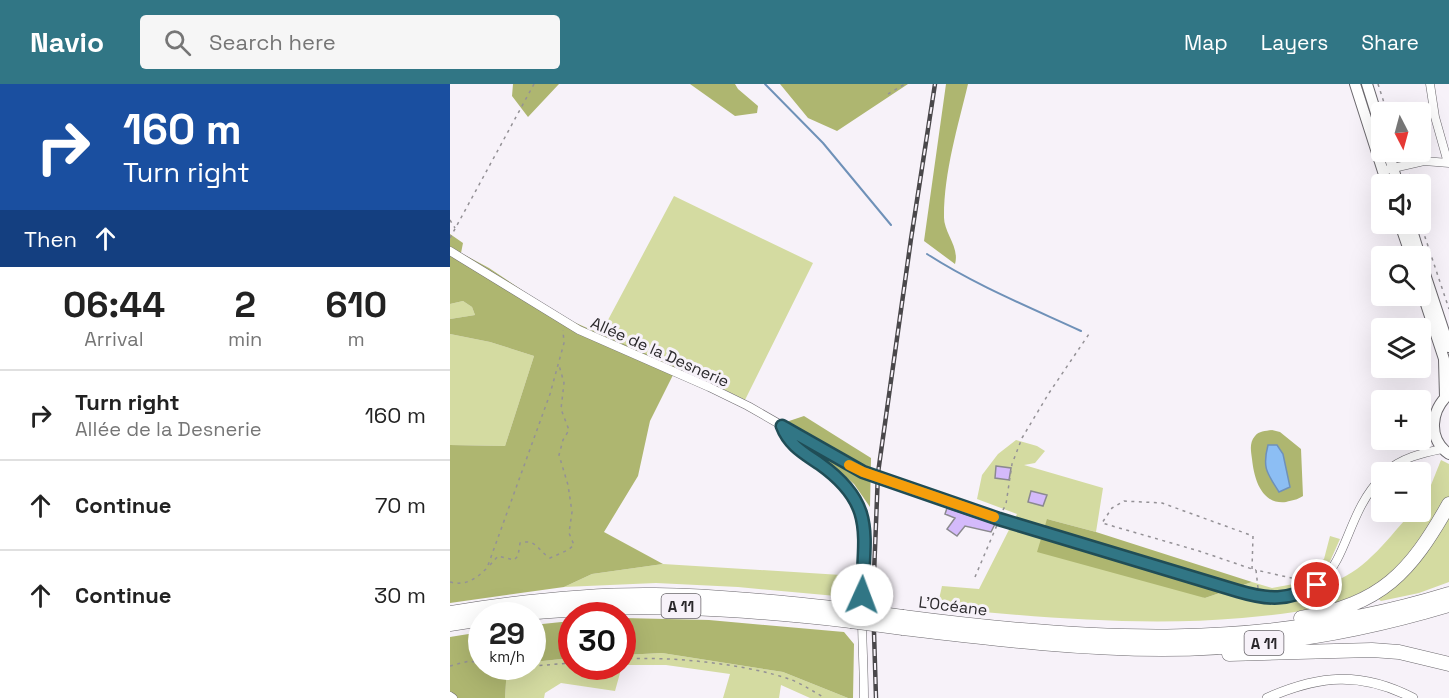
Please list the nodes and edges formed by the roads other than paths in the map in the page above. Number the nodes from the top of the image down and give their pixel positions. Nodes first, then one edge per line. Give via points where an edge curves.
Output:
1 (1355, 84) edge
2 (1367, 84) edge
3 (1430, 84) edge
4 (1373, 102) edge
5 (1387, 162) edge
6 (1448, 163) edge
7 (1387, 170) junction
8 (1387, 174) edge
9 (1390, 174) edge
10 (450, 251) edge
11 (1431, 291) edge
12 (1427, 306) edge
13 (1449, 347) edge
14 (1447, 395) edge
15 (782, 426) junction
16 (1446, 451) edge
17 (1401, 462) edge
18 (1371, 491) edge
19 (1449, 504) edge
20 (1449, 594) edge
21 (1449, 605) edge
22 (546, 612) edge
23 (450, 614) edge
24 (851, 616) junction
25 (468, 621) edge
26 (903, 622) junction
27 (450, 624) edge
28 (1236, 635) junction
29 (1162, 649) junction
30 (1449, 664) edge
31 (864, 698) edge
32 (1267, 698) edge
33 (1413, 698) edge

1 - 7 main road
2 - 4 main road
3 - 6 street
5 - 7 main road
6 - 7 street via 1424,161
7 - 8 main road
7 - 9 main road
10 - 15 street, Allée de la Desnerie via 579,330 709,387
11 - 13 main road
12 - 14 main road via 1444,359
14 - 16 main road via 1434,421 1435,434
15 - 18 street, Allée de la Desnerie, bridge via 863,472 999,519 1259,597 1298,594 1324,579 1343,550 1362,503
15 - 31 street via 787,438 850,490 860,506 865,527
16 - 17 street via 1418,454
19 - 28 highway via 1406,569 1368,598 1332,612 1254,626
20 - 28 highway, L’Océane / A 11 via 1350,619
21 - 29 highway, L’Océane / A 11 via 1305,638
22 - 24 highway, L’Océane / A 11 via 652,606
23 - 24 highway, L’Océane / A 11 via 538,601 644,595 748,599
24 - 26 highway, L’Océane / A 11, bridge
25 - 27 highway
26 - 28 highway, L’Océane / A 11 via 1082,636
26 - 29 highway, L’Océane / A 11 via 1053,644
29 - 30 highway via 1180,655 1372,650 1400,652
32 - 33 street via 1308,682 1334,678 1371,682

